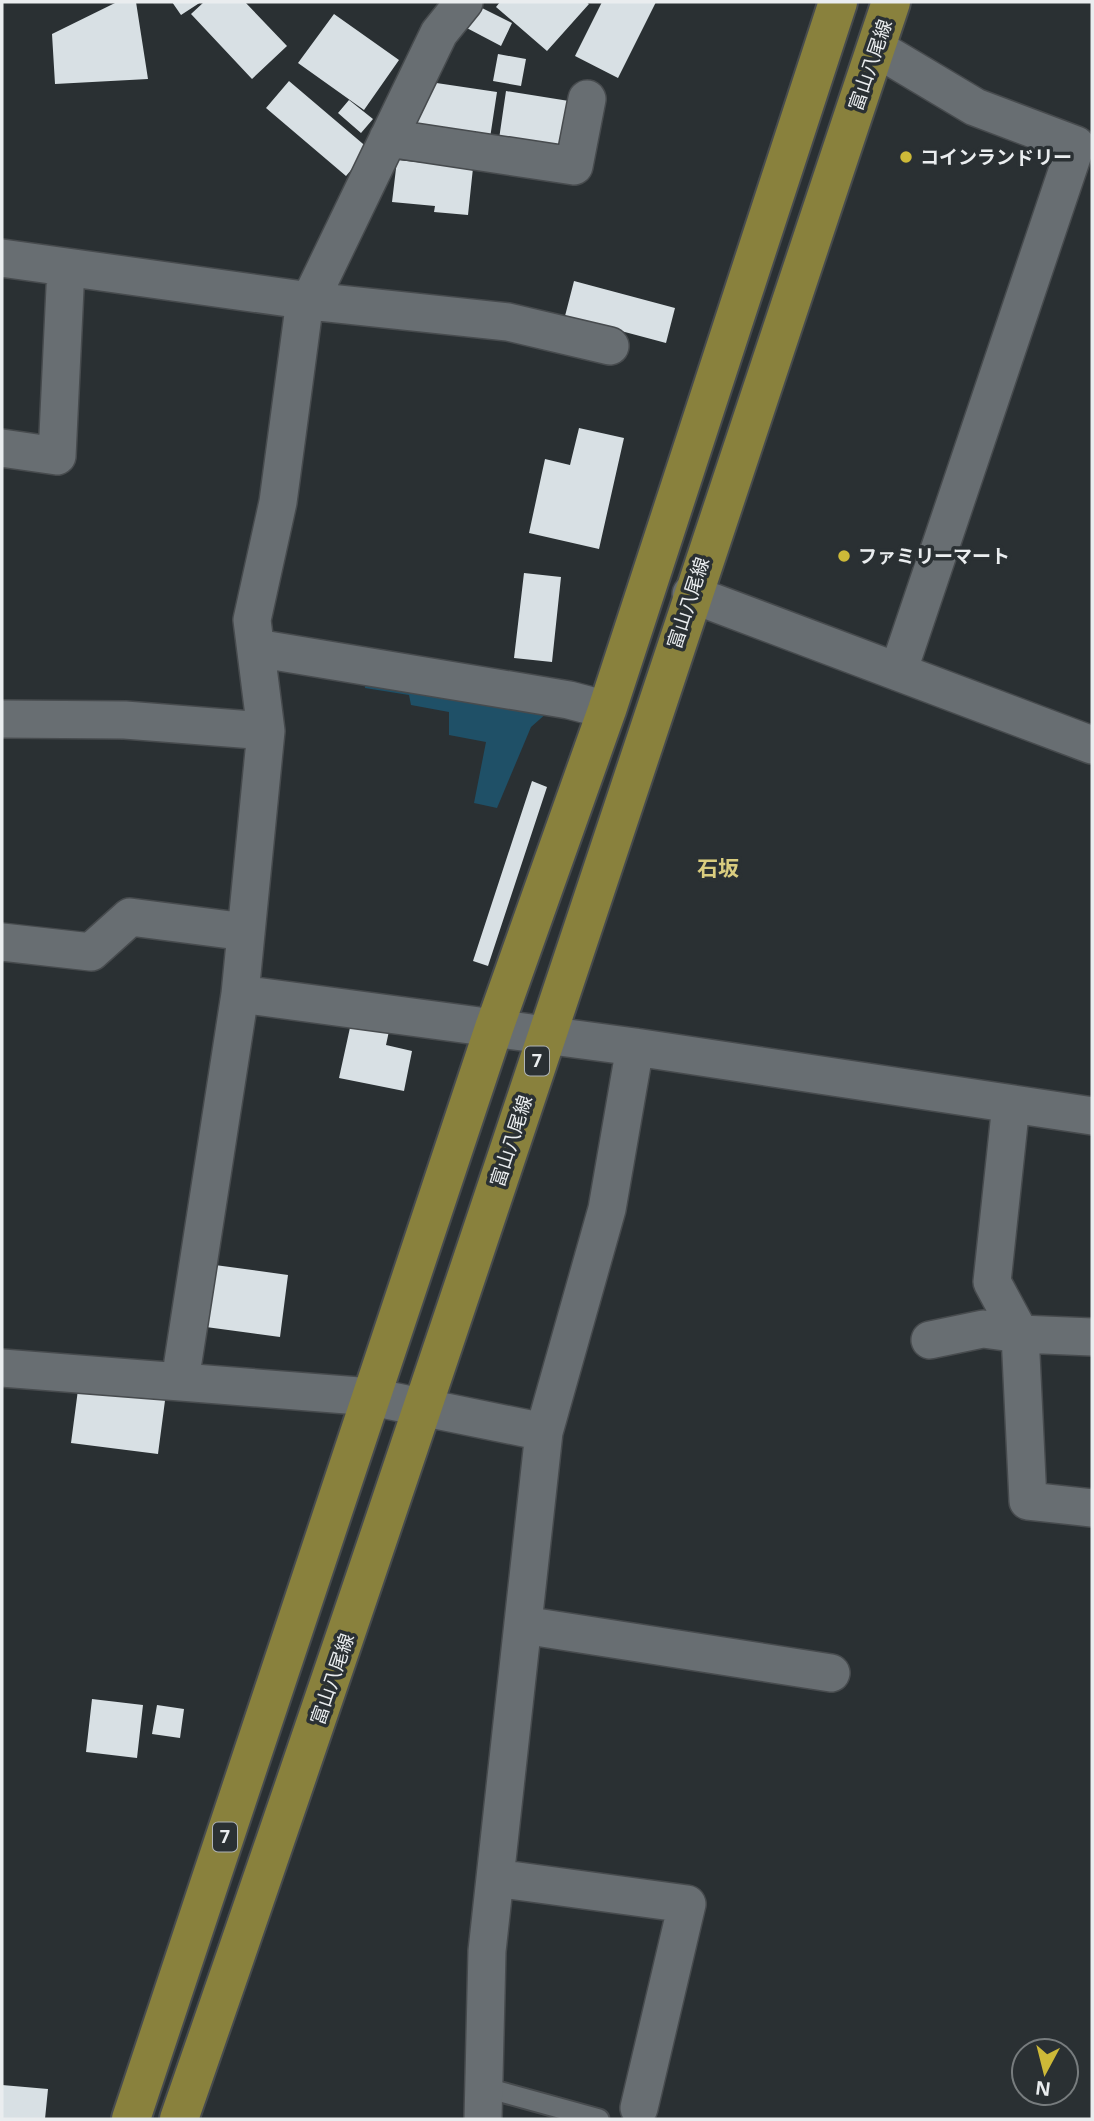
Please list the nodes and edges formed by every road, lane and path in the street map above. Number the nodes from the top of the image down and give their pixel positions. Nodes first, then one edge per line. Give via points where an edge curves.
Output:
1 (838, 2) edge
2 (891, 2) edge
3 (446, 8) edge
4 (876, 48) junction
5 (587, 99) dead end
6 (388, 138) junction
7 (2, 258) edge
8 (66, 267) junction
9 (310, 300) junction
10 (610, 346) dead end
11 (2, 448) edge
12 (691, 594) junction
13 (256, 648) junction
14 (898, 672) junction
15 (607, 710) junction
16 (2, 719) edge
17 (267, 731) junction
18 (1092, 745) edge
19 (246, 932) junction
20 (2, 942) edge
21 (240, 994) junction
22 (494, 1028) junction
23 (545, 1035) junction
24 (635, 1047) junction
25 (1012, 1104) junction
26 (1092, 1116) edge
27 (1020, 1334) junction
28 (1092, 1337) edge
29 (930, 1340) dead end
30 (2, 1368) edge
31 (180, 1381) junction
32 (372, 1396) junction
33 (424, 1407) junction
34 (544, 1432) junction
35 (1092, 1508) edge
36 (523, 1625) junction
37 (831, 1673) dead end
38 (495, 1878) junction
39 (483, 2103) edge
40 (639, 2108) dead end
41 (131, 2119) edge
42 (179, 2119) edge
43 (599, 2119) edge

1 - 15 main road, 7
2 - 4 main road, 富山八尾線 / 7
3 - 6 street via 439,33
4 - 12 main road, 富山八尾線 / 7
4 - 14 street via 975,107 1076,145
5 - 6 street via 574,166
6 - 9 street
7 - 8 street
8 - 9 street
8 - 11 street via 57,456
9 - 10 street via 508,322
9 - 13 street via 303,315 278,502 252,620
12 - 14 street
12 - 23 main road, 富山八尾線 / 7
13 - 15 street
13 - 17 street
14 - 18 street
15 - 22 main road, 7
16 - 17 street via 125,720
17 - 19 street
19 - 20 street via 130,917 91,952
19 - 21 street
21 - 22 street
21 - 31 street
22 - 23 street
22 - 32 main road, 7
23 - 24 street
23 - 33 main road, 富山八尾線 / 7
24 - 25 street
24 - 34 street via 607,1209
25 - 26 street
25 - 27 street via 992,1282
27 - 28 street
27 - 29 street via 983,1329
27 - 35 street via 1028,1502
30 - 31 street
31 - 32 street
32 - 33 street
32 - 41 main road, 7
33 - 34 street
33 - 42 main road, 富山八尾線 / 7
34 - 36 street
36 - 37 street
36 - 38 street
38 - 39 street via 487,1951
38 - 40 street via 687,1904
39 - 43 lane

